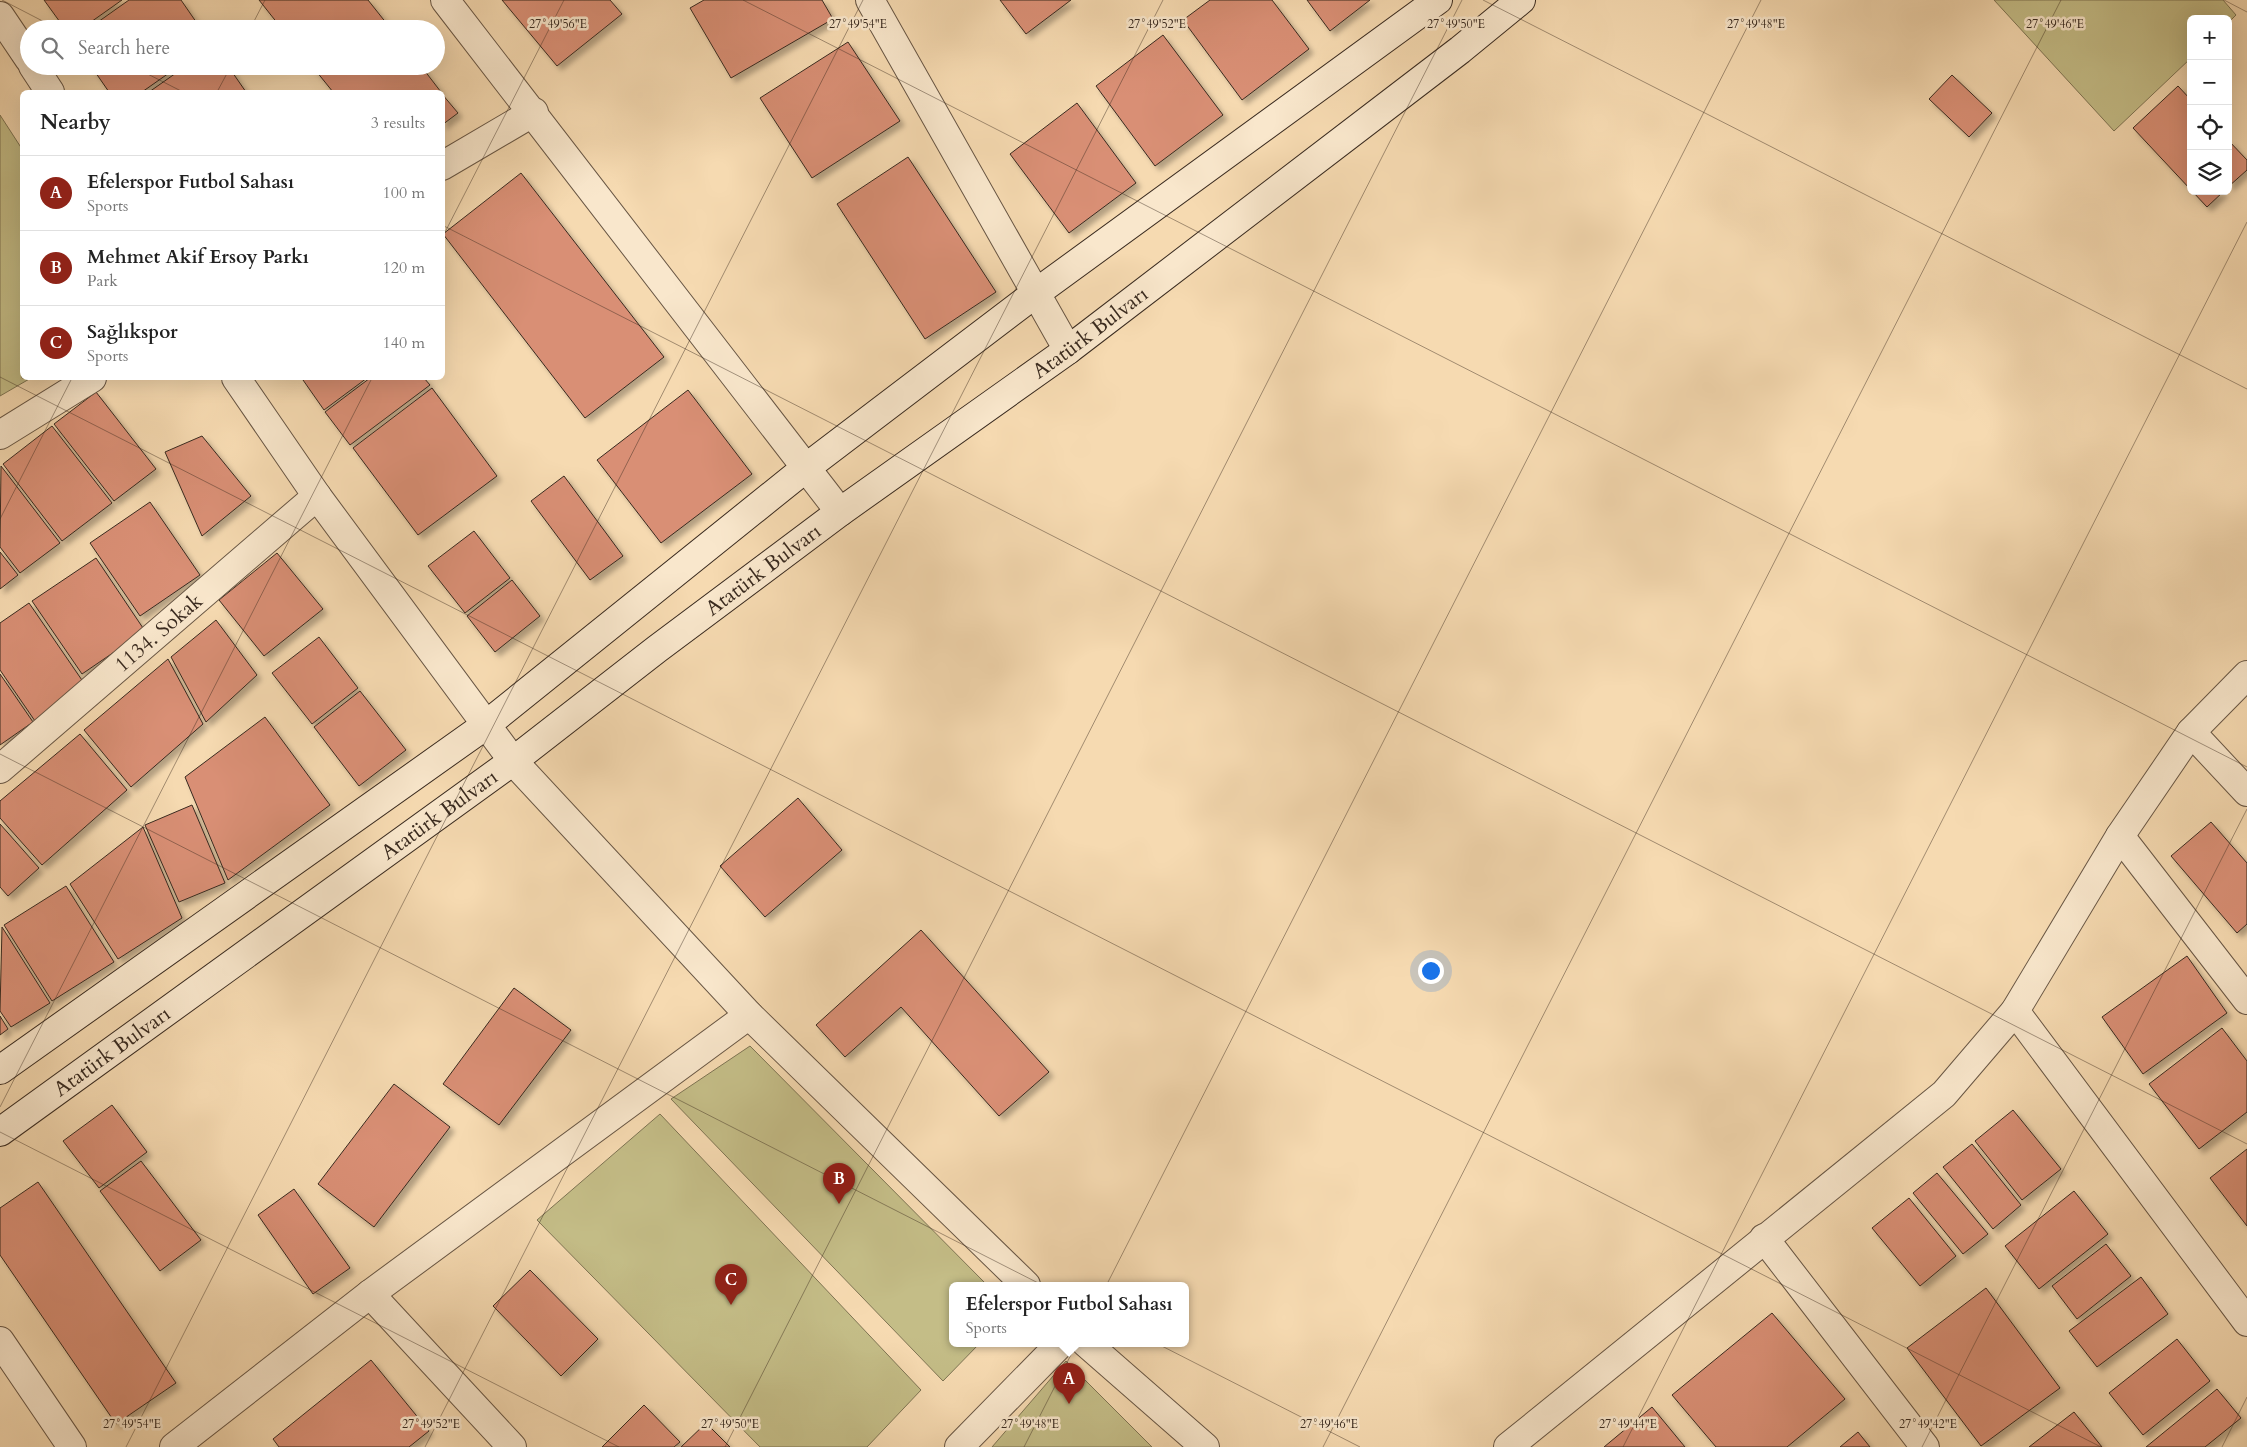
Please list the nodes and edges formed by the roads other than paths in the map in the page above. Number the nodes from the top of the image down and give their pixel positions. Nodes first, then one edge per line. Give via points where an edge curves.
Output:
1 (446, 0) edge
2 (870, 0) edge
3 (1438, 0) edge
4 (1521, 0) edge
5 (0, 16) edge
6 (20, 46) edge
7 (39, 75) edge
8 (49, 90) edge
9 (534, 112) junction
10 (445, 164) edge
11 (1036, 293) junction
12 (1068, 350) junction
13 (89, 380) edge
14 (237, 380) edge
15 (0, 435) edge
16 (807, 467) junction
17 (317, 496) junction
18 (840, 512) junction
19 (2247, 675) edge
20 (486, 725) junction
21 (2191, 732) junction
22 (513, 761) junction
23 (0, 769) edge
24 (2247, 792) edge
25 (2120, 836) junction
26 (2247, 1000) edge
27 (2015, 1011) junction
28 (749, 1015) junction
29 (0, 1070) edge
30 (0, 1132) edge
31 (1764, 1238) junction
32 (1023, 1282) edge
33 (370, 1294) junction
34 (2247, 1322) edge
35 (0, 1341) edge
36 (1057, 1347) edge
37 (1091, 1347) edge
38 (72, 1447) edge
39 (174, 1447) edge
40 (512, 1447) edge
41 (958, 1447) edge
42 (1205, 1447) edge
43 (1508, 1447) edge
44 (1925, 1447) edge

1 - 9 street
2 - 11 street
3 - 11 street
4 - 12 street, Atatürk Bulvarı
5 - 6 street
7 - 8 street
9 - 10 street
9 - 16 street
11 - 12 street
11 - 16 street
12 - 18 street, Atatürk Bulvarı
13 - 15 street
14 - 17 street
16 - 18 street
16 - 20 street
17 - 20 street
17 - 23 street, 1134. Sokak
18 - 22 street, Atatürk Bulvarı
19 - 21 street
20 - 22 street
20 - 29 street
21 - 24 street
21 - 25 street
22 - 28 street
22 - 30 street, Atatürk Bulvarı
25 - 26 street
25 - 27 street
27 - 31 street via 1944,1094
27 - 34 street
28 - 32 street
28 - 33 street
31 - 43 street
31 - 44 street
33 - 39 street
33 - 40 street
35 - 38 street
36 - 41 street
37 - 42 street

